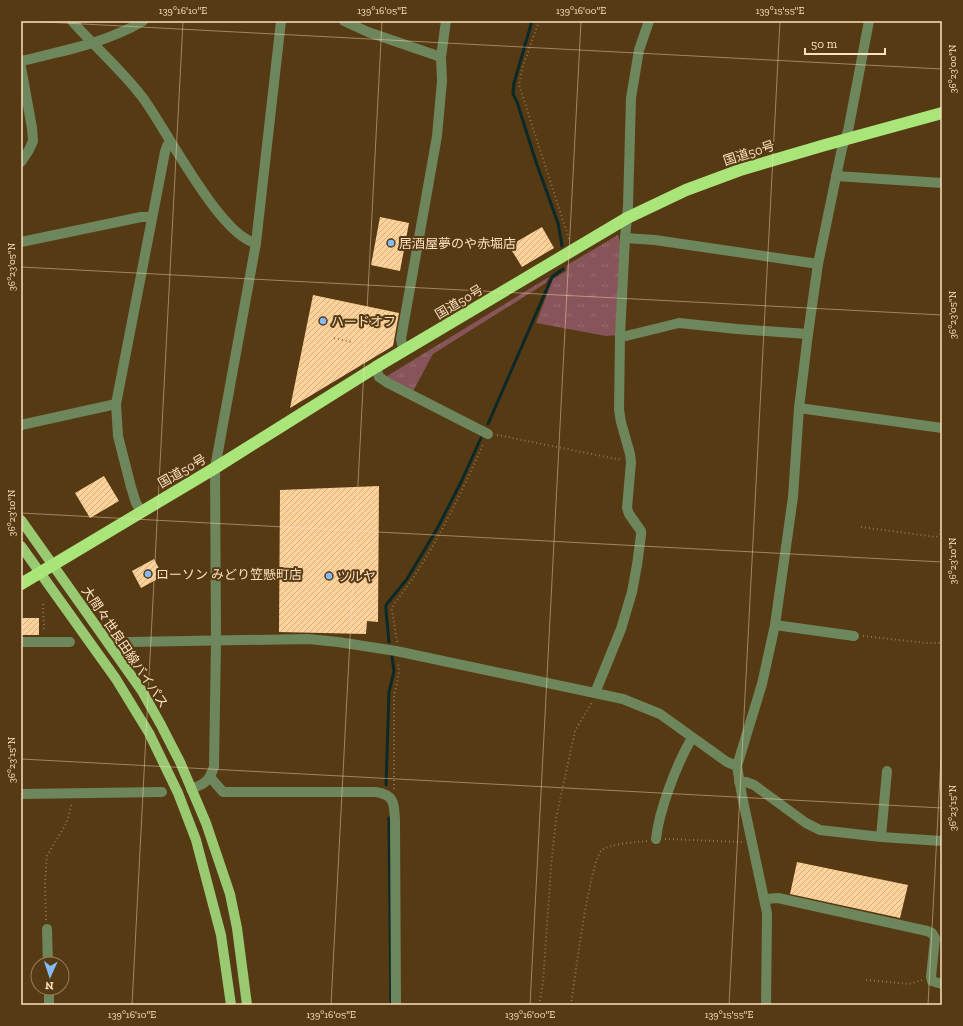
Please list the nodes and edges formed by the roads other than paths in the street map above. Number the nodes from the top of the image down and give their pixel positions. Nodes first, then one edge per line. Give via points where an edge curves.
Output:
1 (72, 21) edge
2 (143, 21) edge
3 (281, 21) edge
4 (344, 21) edge
5 (446, 21) edge
6 (649, 21) edge
7 (869, 21) edge
8 (92, 43) junction
9 (441, 57) junction
10 (21, 61) edge
11 (21, 67) edge
12 (942, 113) edge
13 (845, 140) junction
14 (170, 141) junction
15 (21, 162) edge
16 (836, 176) junction
17 (942, 183) edge
18 (152, 217) junction
19 (627, 218) junction
20 (625, 238) junction
21 (21, 242) edge
22 (256, 243) junction
23 (818, 264) junction
24 (808, 334) junction
25 (620, 336) junction
26 (405, 350) junction
27 (376, 368) junction
28 (116, 404) junction
29 (799, 408) junction
30 (21, 425) edge
31 (942, 428) edge
32 (488, 434) road end
33 (215, 468) junction
34 (141, 511) junction
35 (21, 520) edge
36 (21, 546) edge
37 (53, 564) junction
38 (41, 572) junction
39 (21, 584) edge
40 (775, 625) junction
41 (854, 636) road end
42 (216, 641) junction
43 (21, 642) edge
44 (70, 642) dead end
45 (114, 651) junction
46 (595, 693) junction
47 (692, 738) junction
48 (737, 766) junction
49 (887, 771) dead end
50 (210, 777) junction
51 (739, 782) junction
52 (191, 789) junction
53 (162, 792) dead end
54 (21, 794) edge
55 (882, 837) junction
56 (656, 839) road end
57 (942, 841) edge
58 (765, 899) junction
59 (47, 930) road end
60 (48, 956) edge
61 (942, 984) edge
62 (231, 1005) edge
63 (247, 1005) edge
64 (396, 1005) edge
65 (766, 1005) edge

1 - 8 street
2 - 8 street via 128,30
3 - 22 street
4 - 9 street
5 - 9 street
6 - 19 street via 639,50 631,98
7 - 13 street
8 - 10 street
8 - 14 street via 144,99
9 - 26 street via 442,81 437,136 401,339
11 - 15 street via 33,141
12 - 13 highway, 国道50号
13 - 16 street
13 - 19 highway, 国道50号 via 712,180
14 - 18 street via 165,152
14 - 22 street via 224,219 240,235
16 - 17 street
16 - 23 street
18 - 21 street via 141,217
18 - 28 street
19 - 20 street
19 - 26 highway, 国道50号
20 - 23 street via 655,240
20 - 25 street
22 - 33 street
23 - 24 street
24 - 25 street via 679,323
24 - 29 street
25 - 46 street via 619,410 631,462 628,508 641,535 632,592 621,629
26 - 27 highway, 国道50号
27 - 32 street via 379,377 388,383
27 - 33 highway, 国道50号
28 - 30 street
28 - 34 street via 118,436 131,487
29 - 31 street
29 - 40 street via 793,497
33 - 34 highway, 国道50号
33 - 42 street
34 - 37 highway, 国道50号
35 - 37 main road, 大間々世良田線バイパス
36 - 38 main road, 大間々世良田線バイパス
37 - 38 highway, 国道50号
37 - 45 main road, 大間々世良田線バイパス
38 - 39 highway, 国道50号
38 - 62 main road, 大間々世良田線バイパス via 116,679 149,733 178,793 196,840 222,935
40 - 41 street
40 - 48 street via 762,684
42 - 45 street via 129,642
42 - 46 street via 338,642 396,651
42 - 50 street via 214,767
43 - 44 street
45 - 52 main road, 大間々世良田線バイパス via 142,691 161,725
46 - 47 street via 623,699 660,714
47 - 48 street
47 - 56 street via 666,796
48 - 51 street
49 - 55 street
50 - 52 street via 206,783
50 - 64 street via 223,792 376,792 390,797 394,803 395,820
51 - 55 street via 754,785 806,823 820,830
51 - 58 street
52 - 63 main road, 大間々世良田線バイパス via 206,823 230,894
53 - 54 street
55 - 57 street
58 - 61 street via 778,898 932,933 935,938 931,977 932,981
58 - 65 street
59 - 60 street

